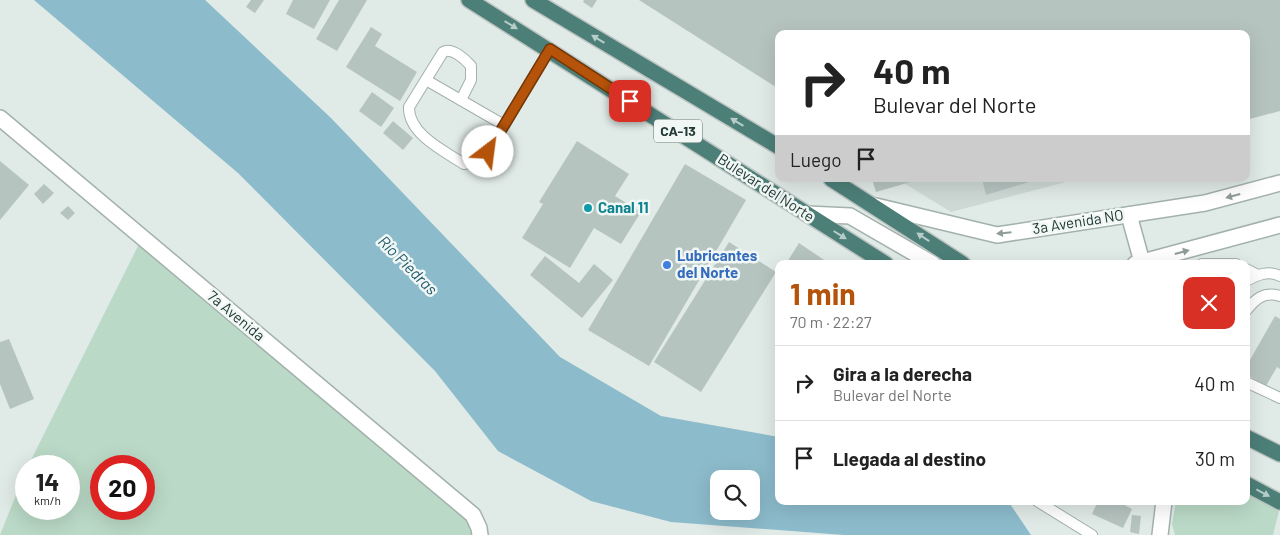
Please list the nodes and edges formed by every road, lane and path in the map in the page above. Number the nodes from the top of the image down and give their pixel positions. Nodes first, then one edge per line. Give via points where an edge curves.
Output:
1 (469, 0) edge
2 (533, 0) edge
3 (550, 49) junction
4 (426, 80) junction
5 (461, 100) junction
6 (0, 118) edge
7 (504, 125) junction
8 (775, 145) edge
9 (836, 182) edge
10 (1280, 183) edge
11 (876, 206) junction
12 (807, 214) junction
13 (1129, 215) junction
14 (1280, 226) edge
15 (880, 260) edge
16 (926, 260) edge
17 (957, 260) edge
18 (1138, 260) edge
19 (1150, 260) edge
20 (1250, 271) edge
21 (1258, 275) junction
22 (1280, 276) edge
23 (1250, 279) edge
24 (1280, 296) edge
25 (1250, 307) edge
26 (1250, 384) edge
27 (1280, 398) edge
28 (1250, 439) edge
29 (1280, 454) edge
30 (1250, 486) edge
31 (1280, 502) edge
32 (1043, 505) edge
33 (1164, 505) edge
34 (480, 535) edge
35 (1092, 535) edge
36 (1160, 535) edge

1 -> 3 highway, Bulevar del Norte / CA-13
8 -> 2 highway, CA-13
3 - 7 lane
3 - 12 highway, Bulevar del Norte / CA-13
4 - 5 lane
4 - 5 lane via 443,52 451,50 471,66 471,80
4 - 7 lane via 409,107 408,117 415,128 464,164 480,161
5 - 7 lane
6 - 34 street, 7a Avenida via 473,515
9 - 11 highway
10 -> 13 street, 3a Avenida NO via 1205,203
13 -> 11 street, 3a Avenida NO via 997,235
17 -> 11 highway
12 -> 15 highway, Bulevar del Norte / CA-13
12 - 16 street via 850,216
13 - 18 street
19 -> 14 street
20 - 21 lane
21 - 22 lane via 1274,273
21 - 23 lane
24 - 25 lane via 1271,293 1261,296
26 - 27 lane
28 - 29 highway
30 -> 31 highway
32 - 35 lane
33 - 36 street

